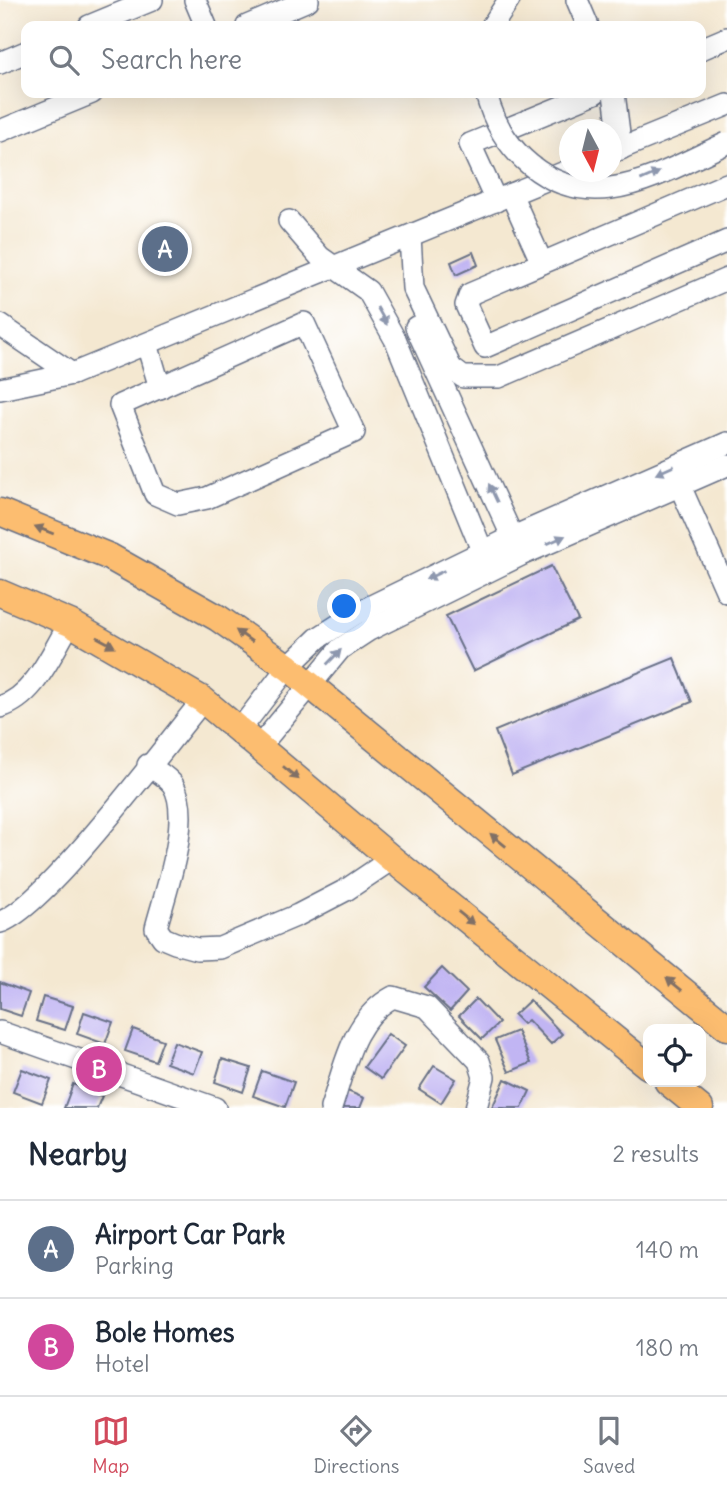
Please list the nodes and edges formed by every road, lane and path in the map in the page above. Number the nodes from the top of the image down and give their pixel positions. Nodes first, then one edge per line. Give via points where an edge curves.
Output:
1 (152, 0) edge
2 (195, 0) edge
3 (308, 0) edge
4 (509, 0) edge
5 (577, 0) edge
6 (101, 21) edge
7 (204, 21) edge
8 (259, 21) edge
9 (495, 21) edge
10 (586, 21) edge
11 (727, 38) edge
12 (706, 47) edge
13 (21, 54) edge
14 (0, 63) edge
15 (80, 98) edge
16 (486, 98) edge
17 (583, 98) edge
18 (614, 98) edge
19 (727, 105) edge
20 (615, 119) edge
21 (8, 129) edge
22 (727, 143) edge
23 (622, 148) edge
24 (559, 174) edge
25 (727, 184) edge
26 (503, 198) junction
27 (289, 221) dead end
28 (410, 236) junction
29 (727, 241) edge
30 (542, 263) junction
31 (336, 267) junction
32 (727, 279) edge
33 (0, 325) edge
34 (147, 344) junction
35 (72, 374) junction
36 (160, 388) junction
37 (0, 389) edge
38 (727, 443) edge
39 (727, 465) edge
40 (680, 486) junction
41 (0, 512) edge
42 (517, 546) junction
43 (486, 561) junction
44 (727, 592) edge
45 (0, 593) edge
46 (70, 623) junction
47 (298, 676) junction
48 (203, 700) junction
49 (0, 707) edge
50 (249, 738) junction
51 (148, 765) junction
52 (392, 859) junction
53 (0, 922) edge
54 (727, 1027) edge
55 (0, 1032) edge
56 (643, 1062) edge
57 (674, 1087) edge
58 (215, 1108) edge
59 (331, 1108) edge
60 (476, 1108) edge
61 (700, 1108) edge

1 - 6 street
2 - 7 street
3 - 8 street
4 - 9 street
5 - 10 street
11 - 12 street
13 - 14 street
15 - 21 street
16 -> 22 street, bridge via 502,135 530,167 580,189 611,188 640,180
17 - 26 street via 470,144
18 - 20 street
19 - 23 street
24 - 26 street
25 - 30 street
26 - 28 street
26 - 30 street
27 - 31 street via 311,248
28 - 31 street
28 - 32 street via 413,288 451,368 463,377 499,377
42 -> 28 street via 405,304 398,262
29 - 30 street via 485,347 466,305 470,294
31 - 34 street
31 -> 43 street via 368,290 396,341
33 - 35 street
34 - 35 street
34 - 36 street
35 - 37 street
36 - 36 street via 304,323 354,432 207,498 178,504 155,494 120,405
38 -> 42 street
39 - 40 street
42 -> 40 street
40 - 44 street
47 -> 41 main road via 218,618 110,557
42 - 43 street
43 - 47 street
45 - 46 main road
46 -> 48 main road
46 - 49 street via 30,687 18,700
47 - 50 street
54 -> 47 main road
48 - 50 main road
48 - 51 street
50 -> 52 main road
51 - 52 street via 172,783 180,801 180,827 156,928 163,938 175,943 197,949 220,948 298,915
51 - 53 street via 50,881 20,912
52 -> 56 main road
55 - 58 street
57 - 61 main road
59 - 60 street via 358,1028 376,1006 393,997 427,1007 480,1061 484,1077

